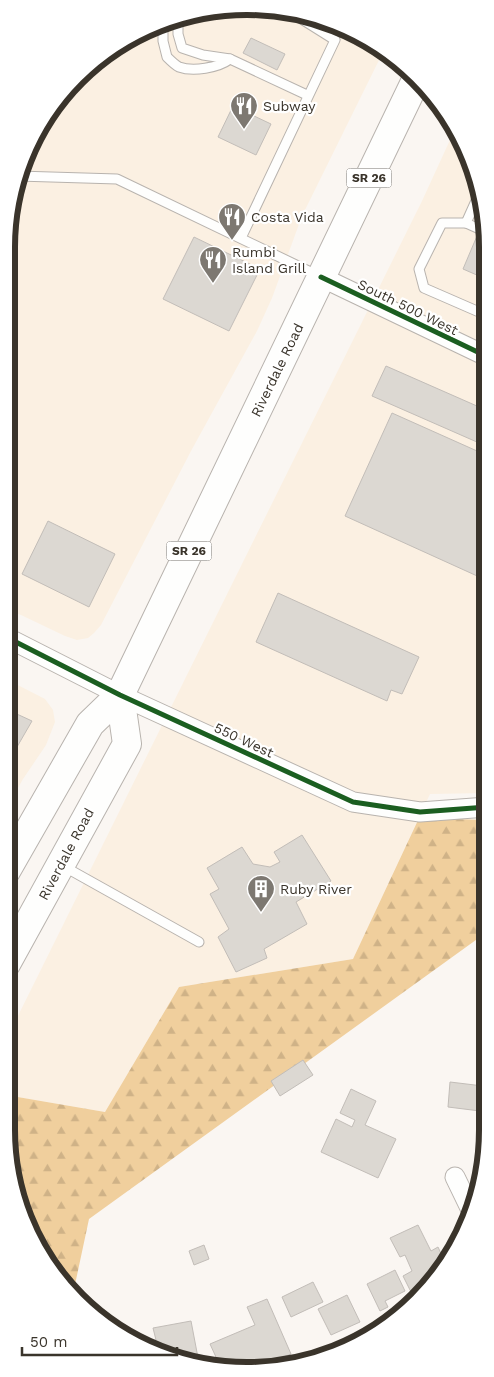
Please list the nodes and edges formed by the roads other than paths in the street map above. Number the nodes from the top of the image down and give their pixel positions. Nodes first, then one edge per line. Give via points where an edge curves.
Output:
1 (309, 23) edge
2 (178, 25) edge
3 (163, 31) edge
4 (230, 59) junction
5 (413, 86) edge
6 (307, 95) junction
7 (26, 176) edge
8 (475, 203) edge
9 (466, 223) junction
10 (479, 229) edge
11 (241, 238) junction
12 (321, 277) junction
13 (479, 312) edge
14 (479, 353) edge
15 (15, 642) edge
16 (120, 695) junction
17 (479, 808) edge
18 (15, 854) edge
19 (61, 864) junction
20 (198, 942) dead end
21 (15, 948) edge
22 (455, 1177) dead end
23 (468, 1203) edge

1 - 6 lane via 335,40
2 - 4 lane via 182,48
3 - 4 lane via 166,57 179,67 202,69
4 - 6 lane
5 - 12 main road, Riverdale Road / SR 26
6 - 11 lane
7 - 11 lane via 117,179
8 - 9 lane
9 - 10 lane
9 - 13 lane via 442,223 419,269 424,288
11 - 12 lane
12 - 14 street, South 500 West
12 - 16 main road, Riverdale Road / SR 26
15 - 16 street, 550 West
16 - 17 street, 550 West via 353,802 420,812
16 - 18 main road, SR 26 via 90,724
16 - 19 main road, Riverdale Road via 127,744
19 - 20 lane
19 - 21 main road, Riverdale Road
22 - 23 street

